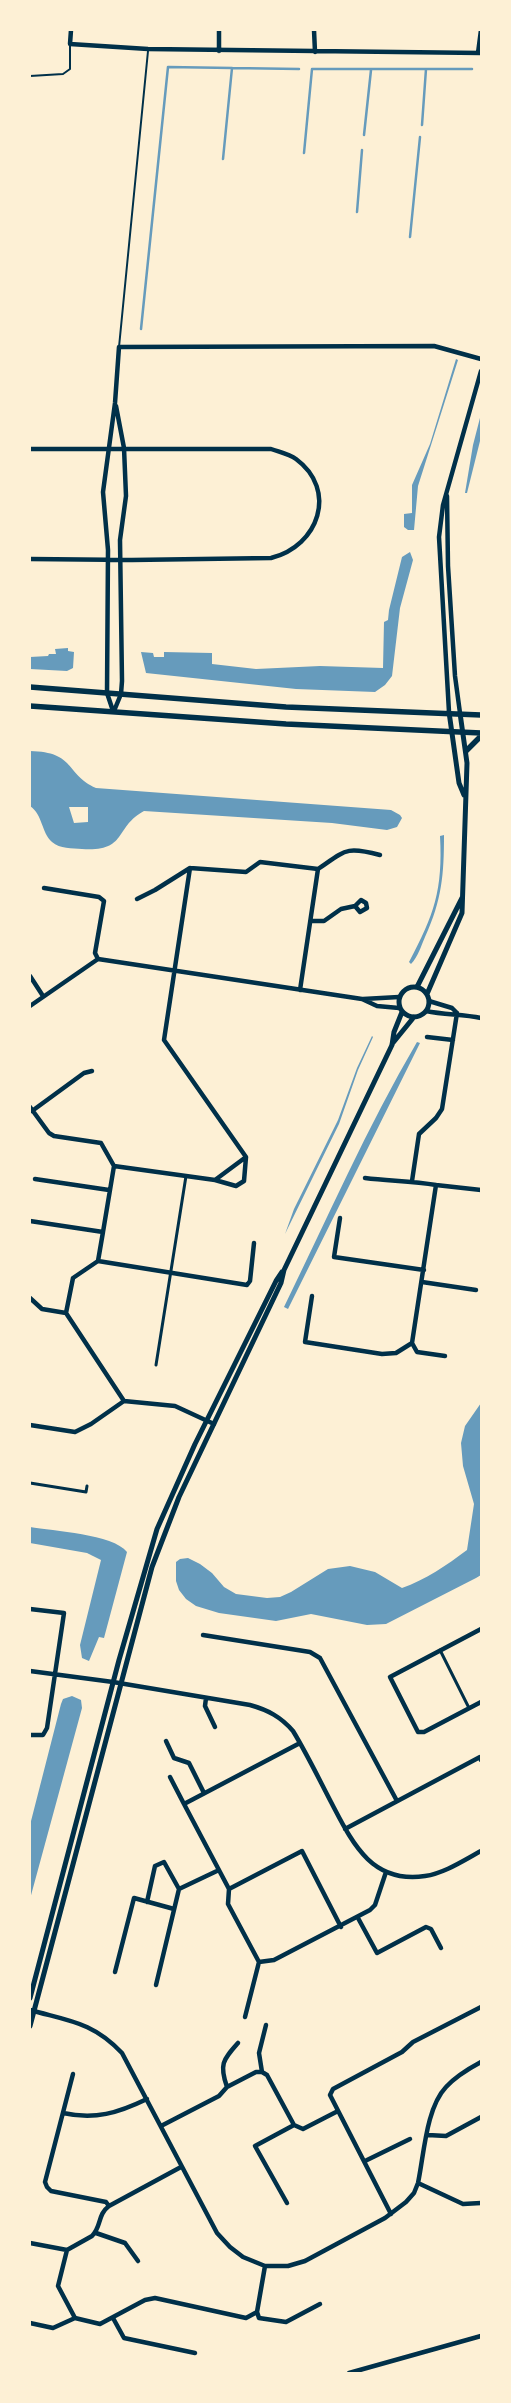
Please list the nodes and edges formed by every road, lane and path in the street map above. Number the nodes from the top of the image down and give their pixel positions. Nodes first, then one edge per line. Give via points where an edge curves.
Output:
1 (70, 30) edge
2 (219, 30) edge
3 (314, 30) edge
4 (481, 30) edge
5 (70, 44) junction
6 (148, 50) junction
7 (219, 51) junction
8 (314, 52) junction
9 (480, 53) edge
10 (30, 76) edge
11 (119, 347) junction
12 (481, 359) edge
13 (481, 372) edge
14 (115, 402) junction
15 (108, 448) junction
16 (124, 448) junction
17 (30, 449) edge
18 (446, 495) junction
19 (30, 559) edge
20 (108, 560) junction
21 (120, 560) junction
22 (30, 687) edge
23 (107, 693) junction
24 (121, 694) junction
25 (30, 706) edge
26 (113, 711) junction
27 (449, 712) junction
28 (460, 713) junction
29 (481, 715) edge
30 (453, 731) junction
31 (463, 732) junction
32 (481, 734) edge
33 (466, 751) junction
34 (465, 795) junction
35 (380, 855) dead end
36 (190, 868) junction
37 (318, 869) junction
38 (44, 888) dead end
39 (462, 898) junction
40 (137, 899) dead end
41 (355, 906) dead end
42 (312, 921) junction
43 (98, 959) junction
44 (174, 969) junction
45 (30, 976) edge
46 (417, 986) junction
47 (300, 990) junction
48 (427, 994) junction
49 (43, 996) junction
50 (399, 997) junction
51 (362, 999) junction
52 (429, 1001) junction
53 (30, 1006) edge
54 (401, 1010) junction
55 (426, 1011) junction
56 (457, 1013) junction
57 (414, 1017) junction
58 (481, 1018) edge
59 (427, 1037) dead end
60 (453, 1040) junction
61 (392, 1045) junction
62 (92, 1071) dead end
63 (31, 1109) edge
64 (246, 1157) junction
65 (114, 1166) junction
66 (186, 1176) junction
67 (365, 1178) dead end
68 (35, 1179) dead end
69 (215, 1180) junction
70 (412, 1181) junction
71 (436, 1185) junction
72 (108, 1190) junction
73 (481, 1190) edge
74 (340, 1218) dead end
75 (30, 1221) edge
76 (103, 1232) junction
77 (254, 1243) dead end
78 (98, 1261) junction
79 (284, 1270) junction
80 (424, 1270) junction
81 (170, 1273) junction
82 (422, 1282) junction
83 (476, 1290) dead end
84 (312, 1296) dead end
85 (30, 1298) edge
86 (66, 1313) junction
87 (412, 1342) junction
88 (445, 1356) dead end
89 (156, 1365) dead end
90 (124, 1400) junction
91 (207, 1420) junction
92 (214, 1424) junction
93 (30, 1425) edge
94 (30, 1483) edge
95 (87, 1486) dead end
96 (30, 1609) edge
97 (481, 1629) edge
98 (203, 1635) dead end
99 (440, 1650) junction
100 (30, 1672) edge
101 (56, 1675) junction
102 (113, 1682) junction
103 (120, 1683) junction
104 (206, 1698) junction
105 (481, 1702) edge
106 (469, 1708) junction
107 (215, 1727) dead end
108 (30, 1735) edge
109 (166, 1741) dead end
110 (300, 1743) junction
111 (481, 1760) edge
112 (170, 1777) dead end
113 (204, 1793) junction
114 (397, 1801) junction
115 (184, 1804) junction
116 (345, 1828) junction
117 (481, 1851) edge
118 (218, 1870) junction
119 (386, 1872) junction
120 (179, 1889) junction
121 (228, 1889) junction
122 (147, 1902) junction
123 (174, 1909) junction
124 (358, 1918) junction
125 (341, 1926) junction
126 (441, 1948) dead end
127 (259, 1962) junction
128 (115, 1972) dead end
129 (156, 1985) dead end
130 (30, 1998) edge
131 (481, 2008) edge
132 (32, 2011) edge
133 (245, 2017) dead end
134 (266, 2025) dead end
135 (30, 2026) edge
136 (238, 2043) dead end
137 (481, 2062) edge
138 (262, 2072) junction
139 (73, 2074) dead end
140 (227, 2087) junction
141 (146, 2099) junction
142 (338, 2111) junction
143 (63, 2112) junction
144 (481, 2118) edge
145 (294, 2125) junction
146 (161, 2126) junction
147 (428, 2134) junction
148 (410, 2139) dead end
149 (364, 2161) junction
150 (182, 2167) junction
151 (418, 2183) junction
152 (287, 2203) dead end
153 (481, 2203) edge
154 (109, 2206) junction
155 (391, 2214) junction
156 (96, 2233) junction
157 (30, 2243) edge
158 (67, 2250) junction
159 (138, 2261) dead end
160 (265, 2266) junction
161 (320, 2304) dead end
162 (257, 2312) junction
163 (75, 2318) junction
164 (112, 2318) junction
165 (30, 2323) edge
166 (481, 2336) edge
167 (195, 2353) dead end
168 (349, 2373) edge

1 - 5 street
2 - 7 street
3 - 8 street
4 - 9 street
5 - 6 street
5 - 10 lane via 70,69 63,74
6 - 7 street
6 - 11 lane
7 - 8 street
8 - 9 street
11 - 12 street via 434,346
11 - 14 street
13 - 18 street
14 - 15 street
14 - 16 street
15 - 16 street
15 - 17 street
15 - 20 street via 103,492
16 - 21 street via 126,496
16 - 21 street via 265,449 284,453 295,458 310,475 319,494 319,512 302,544 272,558
18 - 27 street via 439,537
18 - 28 street via 454,676
19 - 20 street
20 - 21 street
20 - 23 street
21 - 24 street
22 - 23 main road
23 - 24 main road
23 - 26 street
24 - 26 street
24 - 27 main road via 286,707
25 - 26 main road
26 - 30 main road via 286,724
27 - 28 main road
27 - 30 street
28 - 29 main road
28 - 31 street
30 - 31 main road
30 - 34 street via 460,783
31 - 32 main road
31 - 33 street
32 - 33 main road
33 - 34 street
34 - 39 street
35 - 37 street via 346,850
36 - 37 street via 246,872 260,862
36 - 40 street
36 - 44 street
37 - 42 street
38 - 43 street via 99,897 104,901 96,953
39 - 46 street
39 - 48 street via 462,913
41 - 42 street via 341,909 324,921
42 - 47 street
43 - 44 street
43 - 49 street
44 - 47 street
44 - 64 street via 164,1040
45 - 49 street
46 - 48 street
46 - 50 street via 408,987
47 - 51 street
48 - 52 street
49 - 53 street
50 - 51 street
50 - 54 street
51 - 54 street via 377,1006
52 - 55 street
52 - 56 street via 452,1008
54 - 57 street
54 - 61 street
55 - 56 street via 450,1016
55 - 57 street
56 - 58 street
56 - 60 street
57 - 61 street
59 - 60 street
60 - 70 street via 442,1109 419,1134
61 - 79 street
62 - 63 street via 84,1073
63 - 65 street via 54,1136 101,1143
64 - 69 street
64 - 69 street via 244,1181 236,1186
65 - 66 street
65 - 72 street
66 - 69 street
66 - 81 street
67 - 70 street via 402,1183
68 - 72 street
70 - 71 street
71 - 73 street
71 - 80 street
72 - 76 street
74 - 80 street via 334,1257
75 - 76 street
76 - 78 street
77 - 81 street via 247,1285
78 - 81 street
78 - 86 street via 73,1278
79 - 91 street
79 - 92 street via 274,1299
80 - 82 street
81 - 89 street
82 - 83 street
82 - 87 street
84 - 87 street via 305,1342 382,1354 396,1353
85 - 86 street via 42,1309
86 - 90 street
87 - 88 street via 417,1352
90 - 91 street via 175,1406
90 - 93 street via 80,1430 70,1432
91 - 92 street
91 - 102 street via 157,1529
92 - 103 street via 164,1531
94 - 95 street via 86,1492
96 - 101 street via 64,1614
97 - 99 street
98 - 114 street via 310,1652 320,1658
99 - 106 street
99 - 106 street via 390,1677 418,1732 424,1732
100 - 101 street
101 - 102 street
101 - 108 street via 47,1728 43,1735
102 - 103 street
102 - 130 street
103 - 104 street
103 - 132 street
104 - 107 street via 205,1706
104 - 110 street via 266,1710 286,1722
105 - 106 street
109 - 113 street via 174,1758 188,1763
110 - 113 street
110 - 116 street
111 - 114 street via 480,1757
112 - 115 street
113 - 115 street
114 - 116 street
115 - 118 street
116 - 119 street via 360,1853
117 - 119 street via 426,1876 400,1876
118 - 120 street
118 - 121 street
119 - 124 street via 375,1905
120 - 122 street via 164,1862 156,1866
120 - 123 street
121 - 125 street via 302,1851
121 - 127 street via 228,1904
122 - 123 street
122 - 128 street via 134,1898
123 - 129 street
124 - 125 street
124 - 126 street via 377,1953 426,1927 431,1929
125 - 127 street via 274,1960
127 - 133 street
131 - 142 street via 413,2042 402,2052 333,2089 330,2095
132 - 135 street
132 - 141 street via 80,2023 110,2040 122,2053
134 - 138 street via 259,2053
136 - 140 street via 222,2065
137 - 147 street via 445,2087 433,2108
138 - 140 street
138 - 145 street via 267,2075
139 - 143 street
140 - 146 street via 218,2096
141 - 143 street via 102,2116 81,2117
141 - 146 street
142 - 145 street via 303,2129
142 - 149 street
143 - 154 street via 47,2187 51,2191 106,2202
144 - 147 street via 446,2136
145 - 152 street via 255,2146
146 - 150 street
147 - 151 street
148 - 149 street
149 - 155 street
150 - 154 street
150 - 160 street via 217,2233 243,2257
151 - 153 street via 463,2204
151 - 155 street via 414,2193
154 - 156 street via 102,2212
155 - 160 street via 305,2261 288,2266
156 - 158 street
156 - 159 street via 125,2242
157 - 158 street
158 - 163 street via 58,2286
160 - 162 street
161 - 162 street via 286,2322 259,2318
162 - 164 street via 246,2318 155,2298
163 - 164 street via 100,2324
163 - 165 street via 53,2328
164 - 167 street via 124,2338
166 - 168 street

